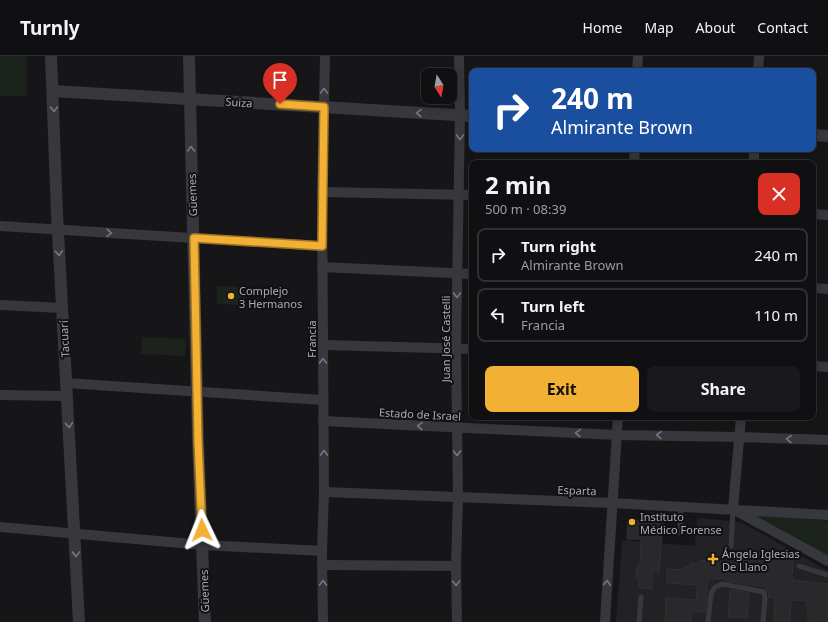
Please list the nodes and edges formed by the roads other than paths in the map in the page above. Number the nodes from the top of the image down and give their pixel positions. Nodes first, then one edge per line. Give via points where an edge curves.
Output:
1 (51, 56) edge
2 (189, 56) edge
3 (325, 56) edge
4 (459, 56) edge
5 (638, 56) edge
6 (759, 56) edge
7 (637, 68) edge
8 (758, 68) edge
9 (53, 91) junction
10 (190, 99) junction
11 (324, 107) junction
12 (466, 115) edge
13 (816, 136) edge
14 (828, 136) edge
15 (322, 192) junction
16 (459, 195) junction
17 (469, 195) edge
18 (816, 214) edge
19 (828, 215) edge
20 (0, 226) edge
21 (58, 230) junction
22 (194, 238) junction
23 (322, 246) junction
24 (322, 267) junction
25 (457, 273) junction
26 (469, 274) edge
27 (816, 288) edge
28 (828, 288) edge
29 (0, 305) edge
30 (62, 308) junction
31 (324, 345) junction
32 (456, 348) junction
33 (469, 349) edge
34 (816, 366) edge
35 (828, 367) edge
36 (66, 383) junction
37 (197, 391) junction
38 (0, 394) edge
39 (67, 396) junction
40 (323, 400) junction
41 (618, 420) edge
42 (741, 420) edge
43 (324, 421) junction
44 (458, 428) junction
45 (617, 435) junction
46 (739, 437) junction
47 (828, 440) edge
48 (324, 492) junction
49 (458, 497) junction
50 (612, 503) junction
51 (681, 507) junction
52 (733, 509) junction
53 (828, 515) edge
54 (0, 527) edge
55 (75, 533) junction
56 (680, 534) dead end
57 (203, 545) junction
58 (731, 546) dead end
59 (322, 551) junction
60 (828, 561) edge
61 (323, 565) junction
62 (456, 566) junction
63 (799, 566) dead end
64 (828, 575) edge
65 (641, 597) dead end
66 (79, 622) edge
67 (205, 622) edge
68 (323, 622) edge
69 (456, 622) edge
70 (605, 622) edge
71 (639, 622) edge
72 (708, 622) edge
73 (763, 622) edge

1 - 9 street, Tacuarí
2 - 10 street, Güemes
11 -> 3 street, Francia
4 - 12 street, Juan José Castelli
5 - 7 street
6 - 8 street
9 - 10 street, Suiza
9 -> 21 street, Tacuarí
10 - 11 street, Suiza
22 -> 10 street, Güemes
12 -> 11 street, Suiza
11 - 15 street, Francia
12 -> 16 street, Juan José Castelli
13 - 14 street
15 - 16 street
15 - 23 street, Francia
16 - 17 street
16 - 25 street, Juan José Castelli
18 - 19 street
20 - 21 street
21 -> 22 street
21 -> 30 street, Tacuarí
22 - 23 street
22 - 37 street, Güemes
23 - 24 street, Francia
24 - 25 street
24 - 31 street, Francia
25 - 26 street
25 -> 32 street, Juan José Castelli
27 - 28 street
29 - 30 street
30 - 36 street, Tacuarí
31 - 32 street
40 -> 31 street, Francia
32 - 33 street
32 - 44 street, Juan José Castelli
34 - 35 street
36 - 37 street
36 - 39 street, Tacuarí
37 - 40 street
37 - 57 street, Güemes
38 - 39 street
39 -> 55 street, Tacuarí
40 - 43 street, Francia
41 - 45 street
42 - 46 street
44 -> 43 street, Estado de Israel
48 -> 43 street, Francia
45 -> 44 street, Estado de Israel
44 -> 49 street, Juan José Castelli
46 -> 45 street, Estado de Israel
45 - 50 street
47 -> 46 street, Estado de Israel
46 - 52 street
48 - 49 street, Esparta
48 - 59 street, Francia
49 - 50 street, Esparta
49 - 62 street, Juan José Castelli
50 - 51 street, Esparta
70 -> 50 street
51 - 52 street, Esparta
51 - 56 lane
52 - 53 street, Esparta
52 - 58 lane
52 - 60 street
54 - 55 street
55 - 57 street
55 -> 66 street, Tacuarí
57 - 59 street
57 - 67 street, Güemes
59 - 61 street, Francia
61 - 62 street
68 -> 61 street, Francia
62 -> 69 street, Juan José Castelli
63 - 64 lane
65 - 71 lane
72 - 73 lane via 711,594 715,587 722,584 764,592

